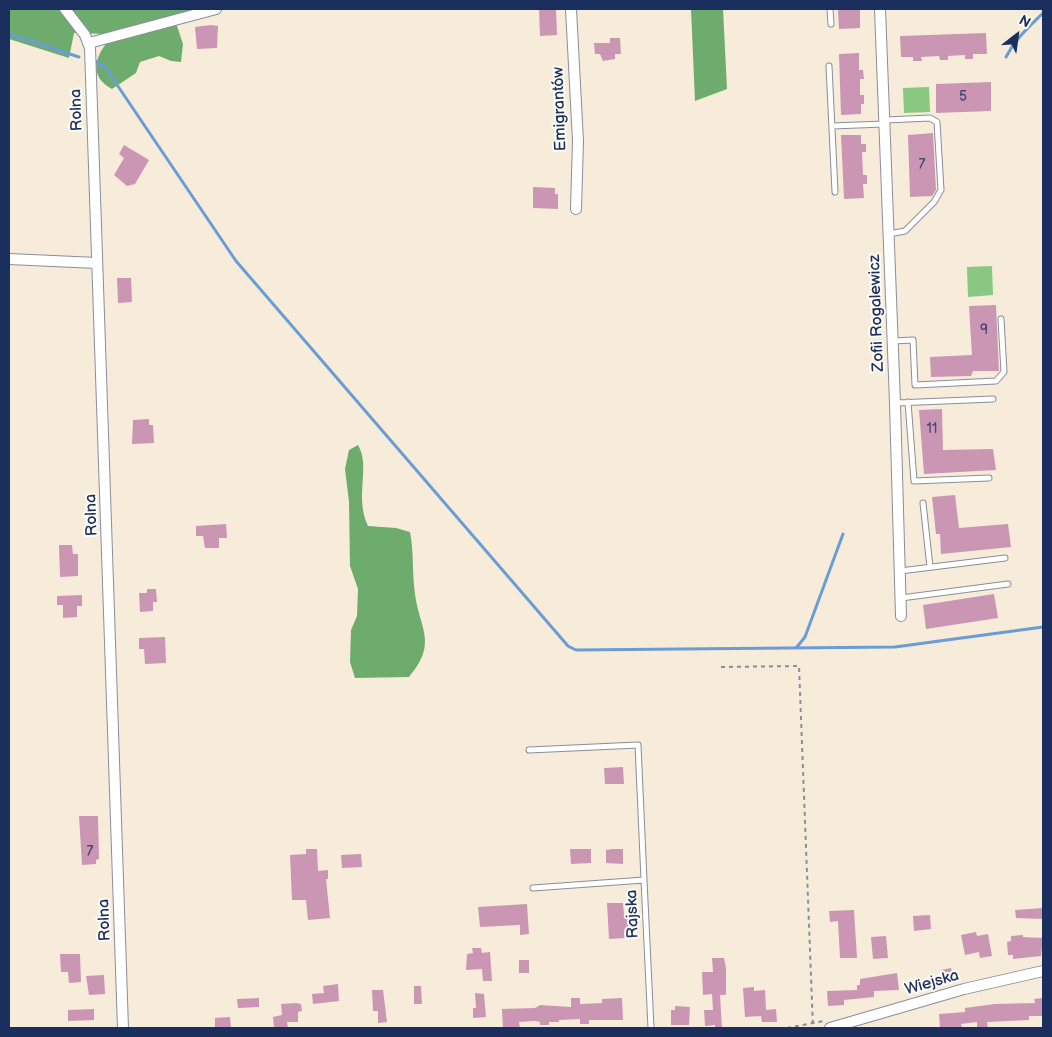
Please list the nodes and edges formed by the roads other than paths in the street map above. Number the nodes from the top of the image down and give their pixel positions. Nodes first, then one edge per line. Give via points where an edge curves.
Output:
1 (65, 9) edge
2 (216, 9) edge
3 (571, 9) edge
4 (830, 9) edge
5 (880, 9) edge
6 (831, 24) dead end
7 (89, 42) junction
8 (829, 66) dead end
9 (885, 122) junction
10 (832, 126) junction
11 (835, 192) dead end
12 (576, 209) dead end
13 (889, 234) junction
14 (9, 259) edge
15 (97, 263) junction
16 (1001, 319) dead end
17 (893, 340) junction
18 (993, 399) dead end
19 (908, 402) junction
20 (895, 403) junction
21 (989, 478) dead end
22 (922, 502) dead end
23 (1005, 558) dead end
24 (930, 567) junction
25 (899, 571) junction
26 (1008, 584) dead end
27 (900, 598) junction
28 (900, 616) dead end
29 (529, 750) dead end
30 (644, 880) junction
31 (533, 888) dead end
32 (1043, 971) edge
33 (123, 1028) edge
34 (651, 1028) edge
35 (830, 1028) edge

1 - 7 street
2 - 7 street
3 - 12 street, Emigrantów via 578,141
4 - 6 lane
5 - 9 street, Zofii Rogalewicz
7 - 15 street, Rolna
8 - 10 lane
9 - 10 lane
9 - 13 street, Zofii Rogalewicz
9 - 13 lane via 930,118 938,122 942,185 934,202 905,231
10 - 11 lane
13 - 17 street, Zofii Rogalewicz
14 - 15 street
15 - 33 street, Rolna
16 - 17 lane via 1004,372 996,381 915,385 912,340
17 - 20 street, Zofii Rogalewicz
18 - 19 lane
19 - 20 lane
19 - 21 lane via 914,481
20 - 25 street, Zofii Rogalewicz
22 - 24 lane
23 - 24 lane
24 - 25 lane
25 - 27 street, Zofii Rogalewicz
26 - 27 lane
27 - 28 street, Zofii Rogalewicz
29 - 30 lane via 638,745
30 - 31 lane, Rajska
30 - 34 lane, Rajska
32 - 35 street, Wiejska

